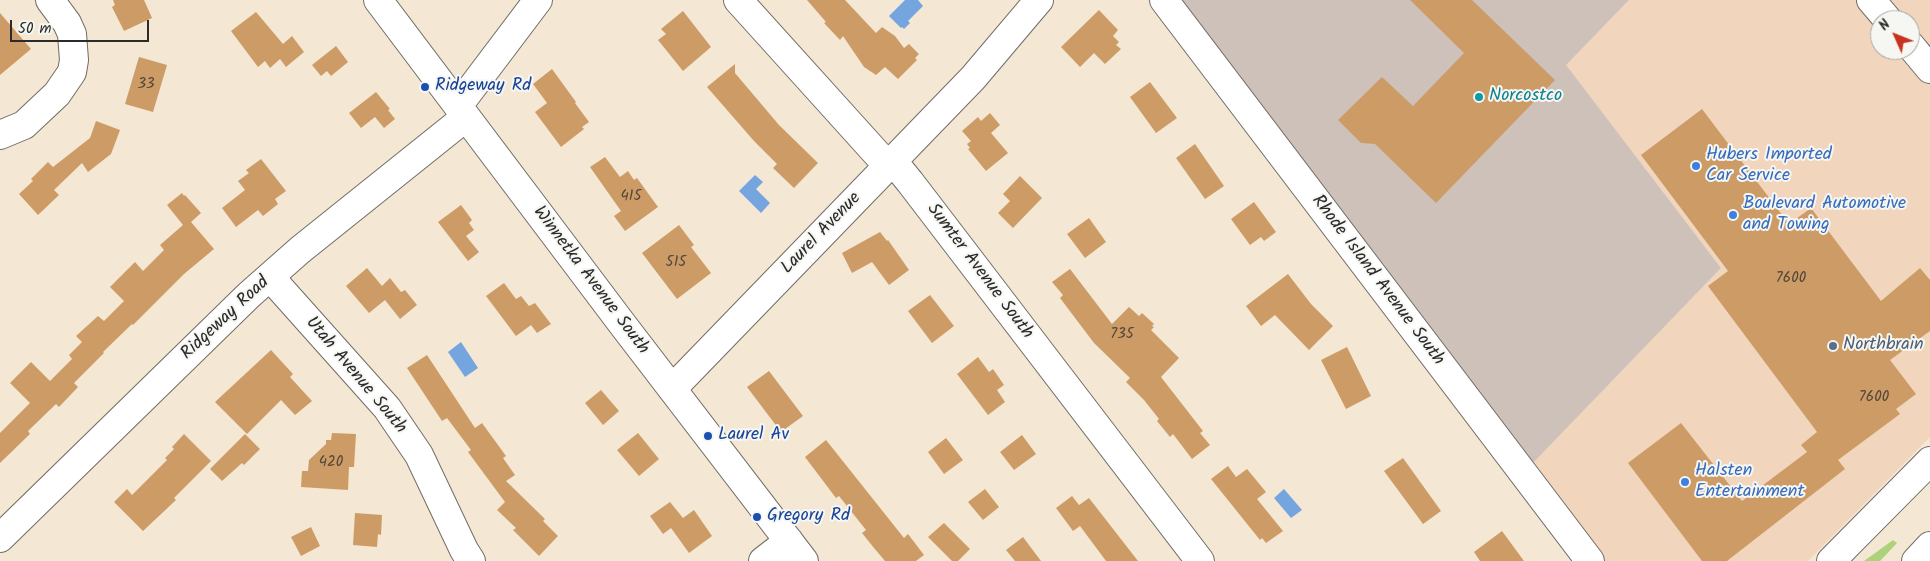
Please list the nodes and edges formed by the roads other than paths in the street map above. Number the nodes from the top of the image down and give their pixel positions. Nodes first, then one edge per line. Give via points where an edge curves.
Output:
1 (50, 0) edge
2 (378, 0) edge
3 (538, 0) edge
4 (738, 0) edge
5 (1039, 0) edge
6 (1058, 0) edge
7 (1164, 0) edge
8 (1871, 0) edge
9 (1880, 10) edge
10 (1920, 57) edge
11 (1930, 69) edge
12 (973, 78) junction
13 (462, 112) junction
14 (0, 135) edge
15 (890, 163) junction
16 (270, 277) junction
17 (672, 390) junction
18 (1930, 461) edge
19 (0, 538) edge
20 (1930, 546) edge
21 (796, 551) edge
22 (472, 561) edge
23 (763, 561) edge
24 (1200, 561) edge
25 (1590, 561) edge
26 (1831, 561) edge
27 (1916, 561) edge

1 - 14 main road via 72,34 72,72 57,94 24,125
2 - 13 main road, Winnetka Avenue South
3 - 13 main road, Ridgeway Road
4 - 15 main road, Sumter Avenue South via 878,155
5 - 12 main road, Laurel Avenue
6 - 12 main road, Laurel Avenue
7 - 25 main road, Rhode Island Avenue South
8 - 9 main road
10 - 11 main road
12 - 15 main road, Laurel Avenue
13 - 16 main road, Ridgeway Road
13 - 17 main road, Winnetka Avenue South
15 - 17 main road, Laurel Avenue
15 - 24 main road, Sumter Avenue South via 910,182
16 - 19 main road, Ridgeway Road
16 - 22 main road, Utah Avenue South via 388,408 418,455
17 - 21 main road, Winnetka Avenue South
18 - 26 main road
20 - 27 main road
21 - 23 main road

